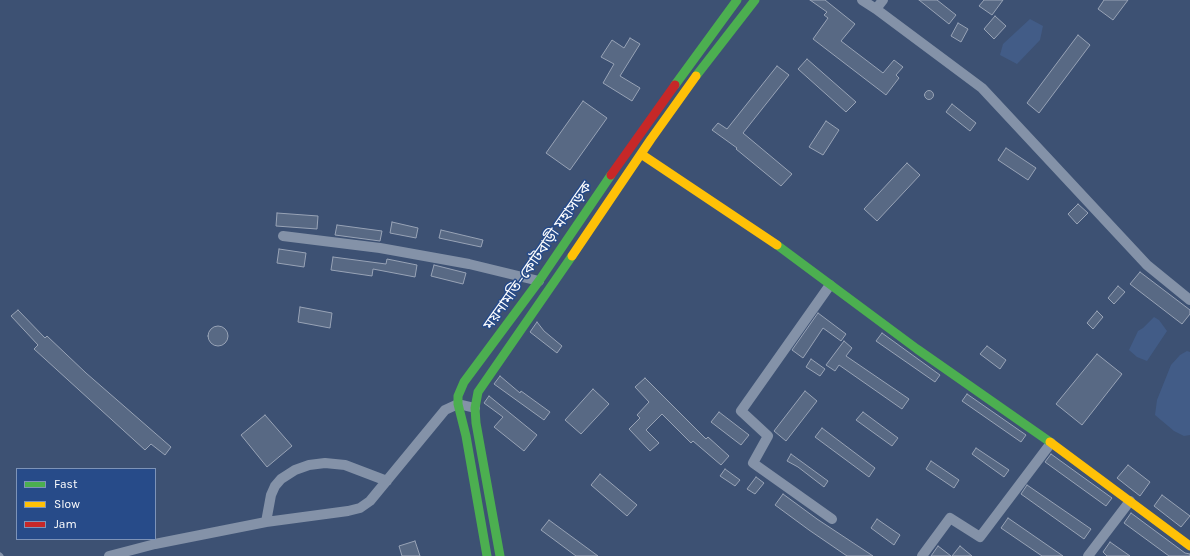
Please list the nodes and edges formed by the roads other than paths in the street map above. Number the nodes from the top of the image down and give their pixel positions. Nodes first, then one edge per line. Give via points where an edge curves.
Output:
1 (737, 0) edge
2 (755, 0) edge
3 (862, 0) edge
4 (883, 0) edge
5 (876, 9) junction
6 (641, 154) junction
7 (283, 236) dead end
8 (539, 281) junction
9 (830, 285) junction
10 (1190, 300) edge
11 (458, 404) junction
12 (475, 408) junction
13 (1052, 443) junction
14 (387, 481) junction
15 (1130, 501) junction
16 (832, 519) dead end
17 (266, 522) junction
18 (1190, 546) edge
19 (108, 556) edge
20 (487, 556) edge
21 (500, 556) edge
22 (922, 556) edge
23 (1088, 556) edge

1 - 8 main road, ময়নামতি–কোটবাড়ী মহাসড়ক via 630,148
2 - 6 main road, ময়নামতি–কোটবাড়ী মহাসড়ক via 699,72
3 - 5 street
4 - 5 street
5 - 10 street via 982,88 1147,265
6 - 9 main road via 787,252
6 - 12 main road, ময়নামতি–কোটবাড়ী মহাসড়ক via 487,378 478,392
7 - 8 street via 387,249 469,264
8 - 11 main road, ময়নামতি–কোটবাড়ী মহাসড়ক via 464,382 458,396
9 - 13 main road
9 - 16 street via 741,411 768,436 753,463
11 - 12 street
11 - 14 street via 445,410
11 - 20 main road, ময়নামতি–কোটবাড়ী মহাসড়ক
12 - 21 main road, ময়নামতি–কোটবাড়ী মহাসড়ক
13 - 15 main road
13 - 22 street via 980,537 950,518
14 - 17 street via 370,501 360,508
14 - 17 street via 345,465 309,465 295,470 274,486
15 - 18 main road
15 - 23 street
17 - 19 street

